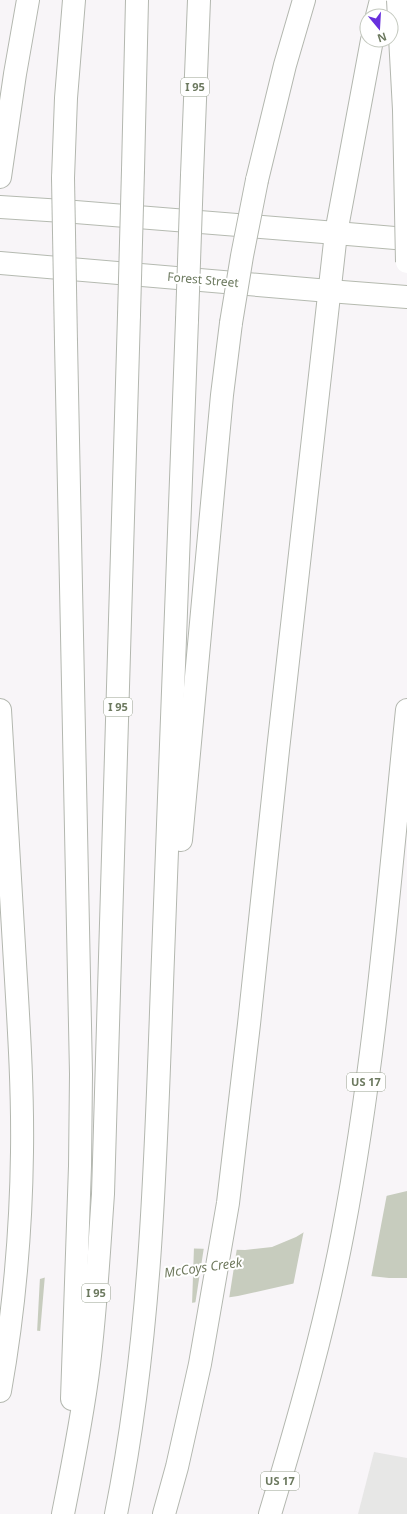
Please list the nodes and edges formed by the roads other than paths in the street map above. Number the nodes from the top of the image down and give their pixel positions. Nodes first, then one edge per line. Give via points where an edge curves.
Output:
1 (28, 0) edge
2 (74, 0) edge
3 (138, 0) edge
4 (199, 0) edge
5 (304, 0) edge
6 (398, 0) edge
7 (371, 48) edge
8 (1, 168) edge
9 (0, 207) edge
10 (336, 233) junction
11 (407, 239) edge
12 (407, 262) edge
13 (0, 263) edge
14 (329, 291) junction
15 (407, 297) edge
16 (0, 710) edge
17 (407, 710) edge
18 (158, 1090) junction
19 (0, 1391) edge
20 (69, 1486) junction
21 (64, 1514) edge
22 (116, 1514) edge
23 (164, 1514) edge
24 (270, 1514) edge

1 - 8 main road
2 - 20 main road, bridge via 63,178 81,1103
3 - 20 main road, I 95, bridge via 103,1194 94,1322
4 - 18 main road, I 95, bridge
5 - 18 main road, bridge via 283,72 257,180 230,323
6 - 12 main road, bridge via 404,103
7 - 10 main road
9 - 10 main road
10 - 11 main road
10 - 14 main road
13 - 14 main road, Forest Street
14 - 15 main road, Forest Street
14 - 23 main road via 229,1195 200,1364
16 - 19 main road via 22,1113 18,1250 12,1314
17 - 24 main road, US 17 via 374,1022 357,1146 335,1270 316,1352
18 - 22 main road, I 95 via 147,1298 138,1380
20 - 21 main road, I 95

